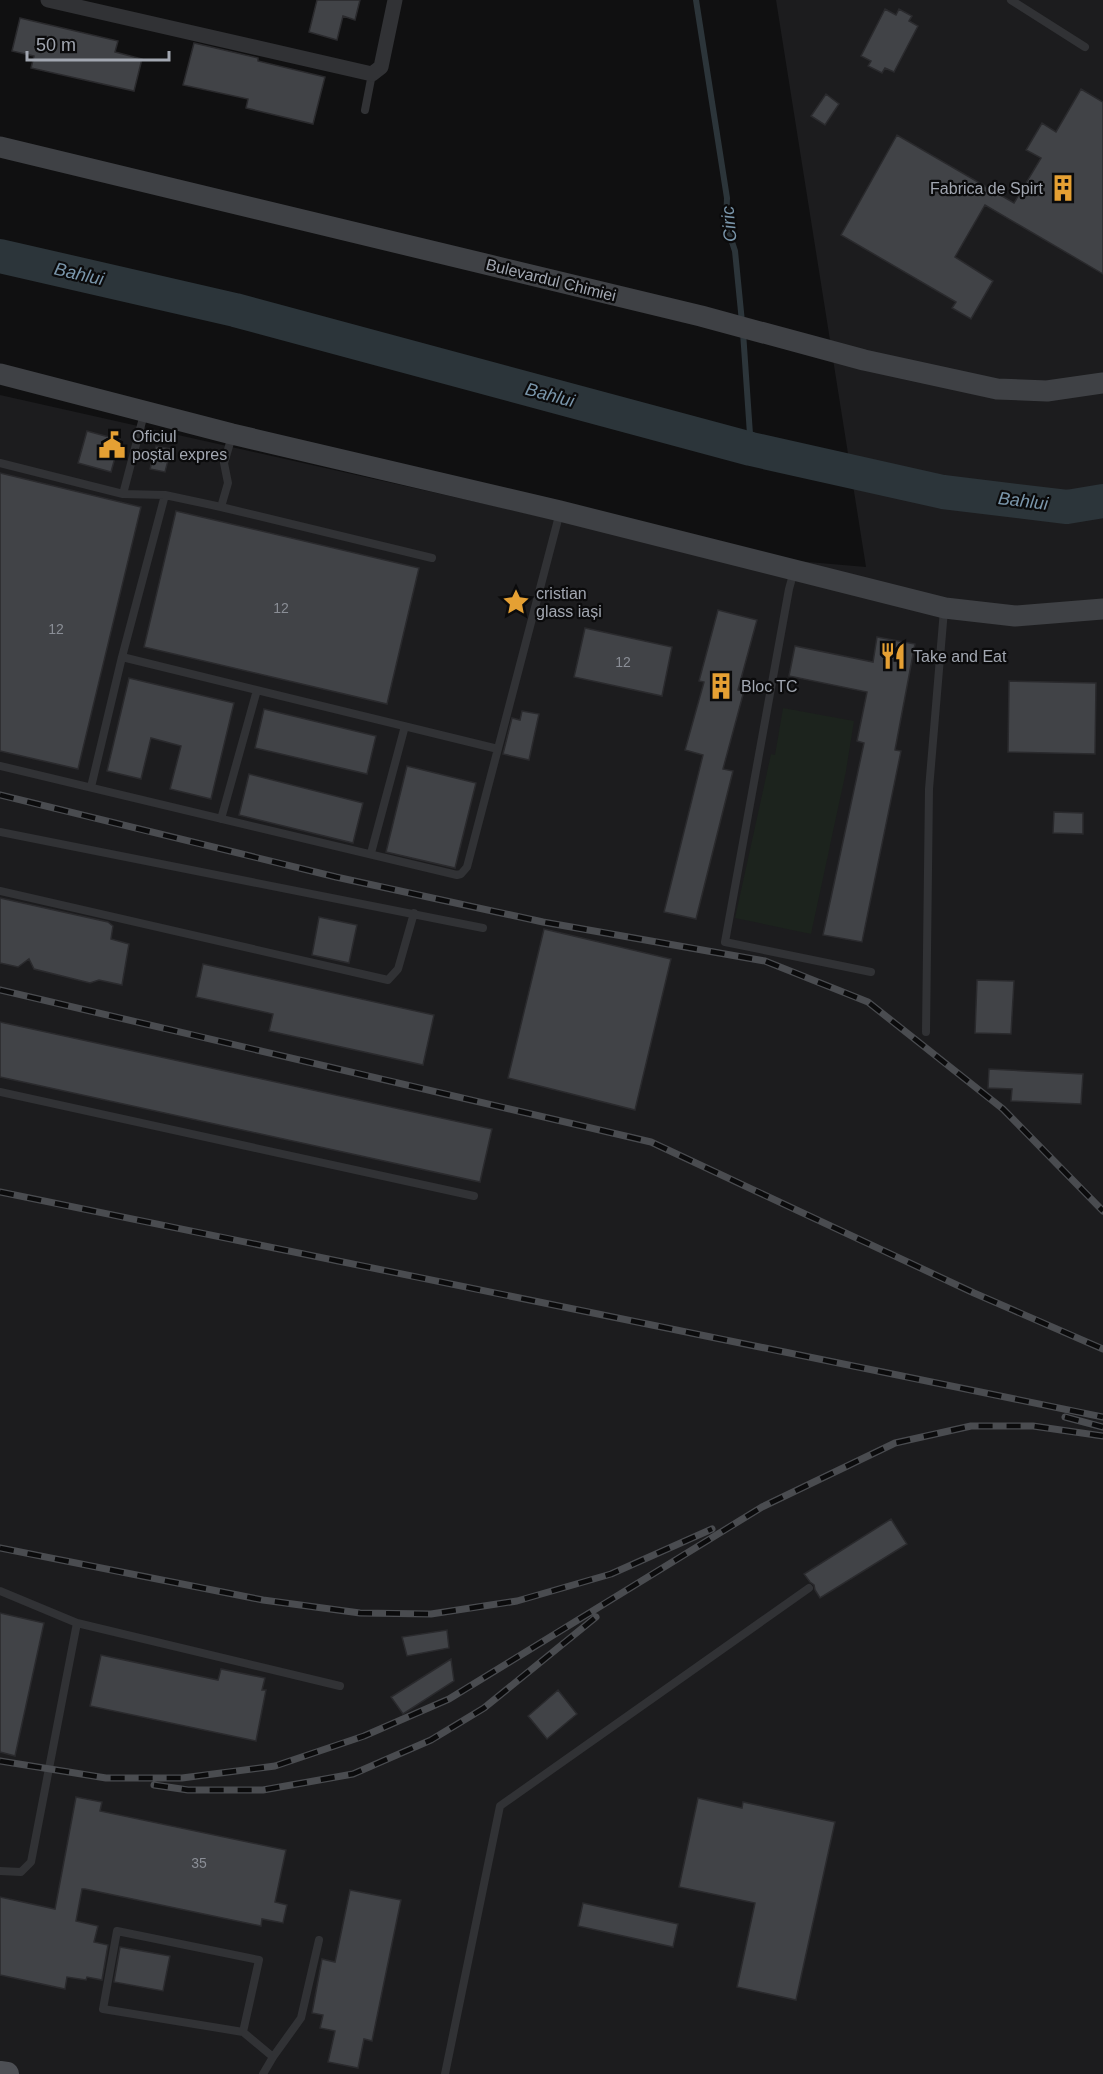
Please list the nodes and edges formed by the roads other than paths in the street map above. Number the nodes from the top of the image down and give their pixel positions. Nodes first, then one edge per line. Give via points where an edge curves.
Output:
1 (48, 0) edge
2 (395, 0) edge
3 (1011, 0) edge
4 (1085, 47) dead end
5 (372, 75) junction
6 (365, 110) dead end
7 (0, 147) edge
8 (0, 374) edge
9 (1103, 382) edge
10 (146, 411) junction
11 (232, 434) junction
12 (0, 463) edge
13 (123, 494) junction
14 (165, 495) junction
15 (221, 507) junction
16 (560, 511) junction
17 (432, 558) dead end
18 (794, 570) junction
19 (945, 608) junction
20 (1103, 609) edge
21 (122, 657) junction
22 (257, 690) junction
23 (405, 726) junction
24 (498, 749) junction
25 (0, 766) edge
26 (91, 787) junction
27 (221, 819) junction
28 (0, 832) edge
29 (371, 853) junction
30 (0, 891) edge
31 (414, 913) junction
32 (483, 928) dead end
33 (871, 972) dead end
34 (926, 1032) dead end
35 (0, 1092) edge
36 (474, 1196) dead end
37 (809, 1588) dead end
38 (0, 1591) edge
39 (76, 1623) junction
40 (340, 1686) dead end
41 (0, 1871) edge
42 (320, 1940) dead end
43 (243, 2032) junction
44 (273, 2057) junction
45 (0, 2073) edge
46 (7, 2074) edge
47 (263, 2074) edge
48 (445, 2074) edge

1 - 5 street
2 - 5 street via 381,67
3 - 4 lane
5 - 6 lane
7 - 9 street, Bulevardul Chimiei via 700,316 864,360 997,389 1047,392
8 - 10 street
10 - 11 street
10 - 13 lane
11 - 15 lane via 224,463 228,483
11 - 16 street
12 - 13 lane
13 - 14 lane
14 - 15 lane
14 - 21 lane
15 - 17 lane
16 - 18 street
16 - 24 lane
18 - 19 street
18 - 33 lane via 725,942
19 - 20 street via 1016,616
19 - 34 lane via 929,789
21 - 22 lane
21 - 26 lane
22 - 23 lane
22 - 27 lane
23 - 24 lane
23 - 29 lane
24 - 29 lane via 464,872 457,875
25 - 26 lane
26 - 27 lane
27 - 29 lane
28 - 31 lane
30 - 31 lane via 388,980 398,969
31 - 32 lane
35 - 36 lane
37 - 48 lane via 500,1806
38 - 39 lane
39 - 40 lane
39 - 41 lane via 31,1862 21,1872
42 - 44 lane via 301,2018
43 - 43 lane via 103,2009 117,1931 259,1959
43 - 44 lane
44 - 47 lane
45 - 46 main road

